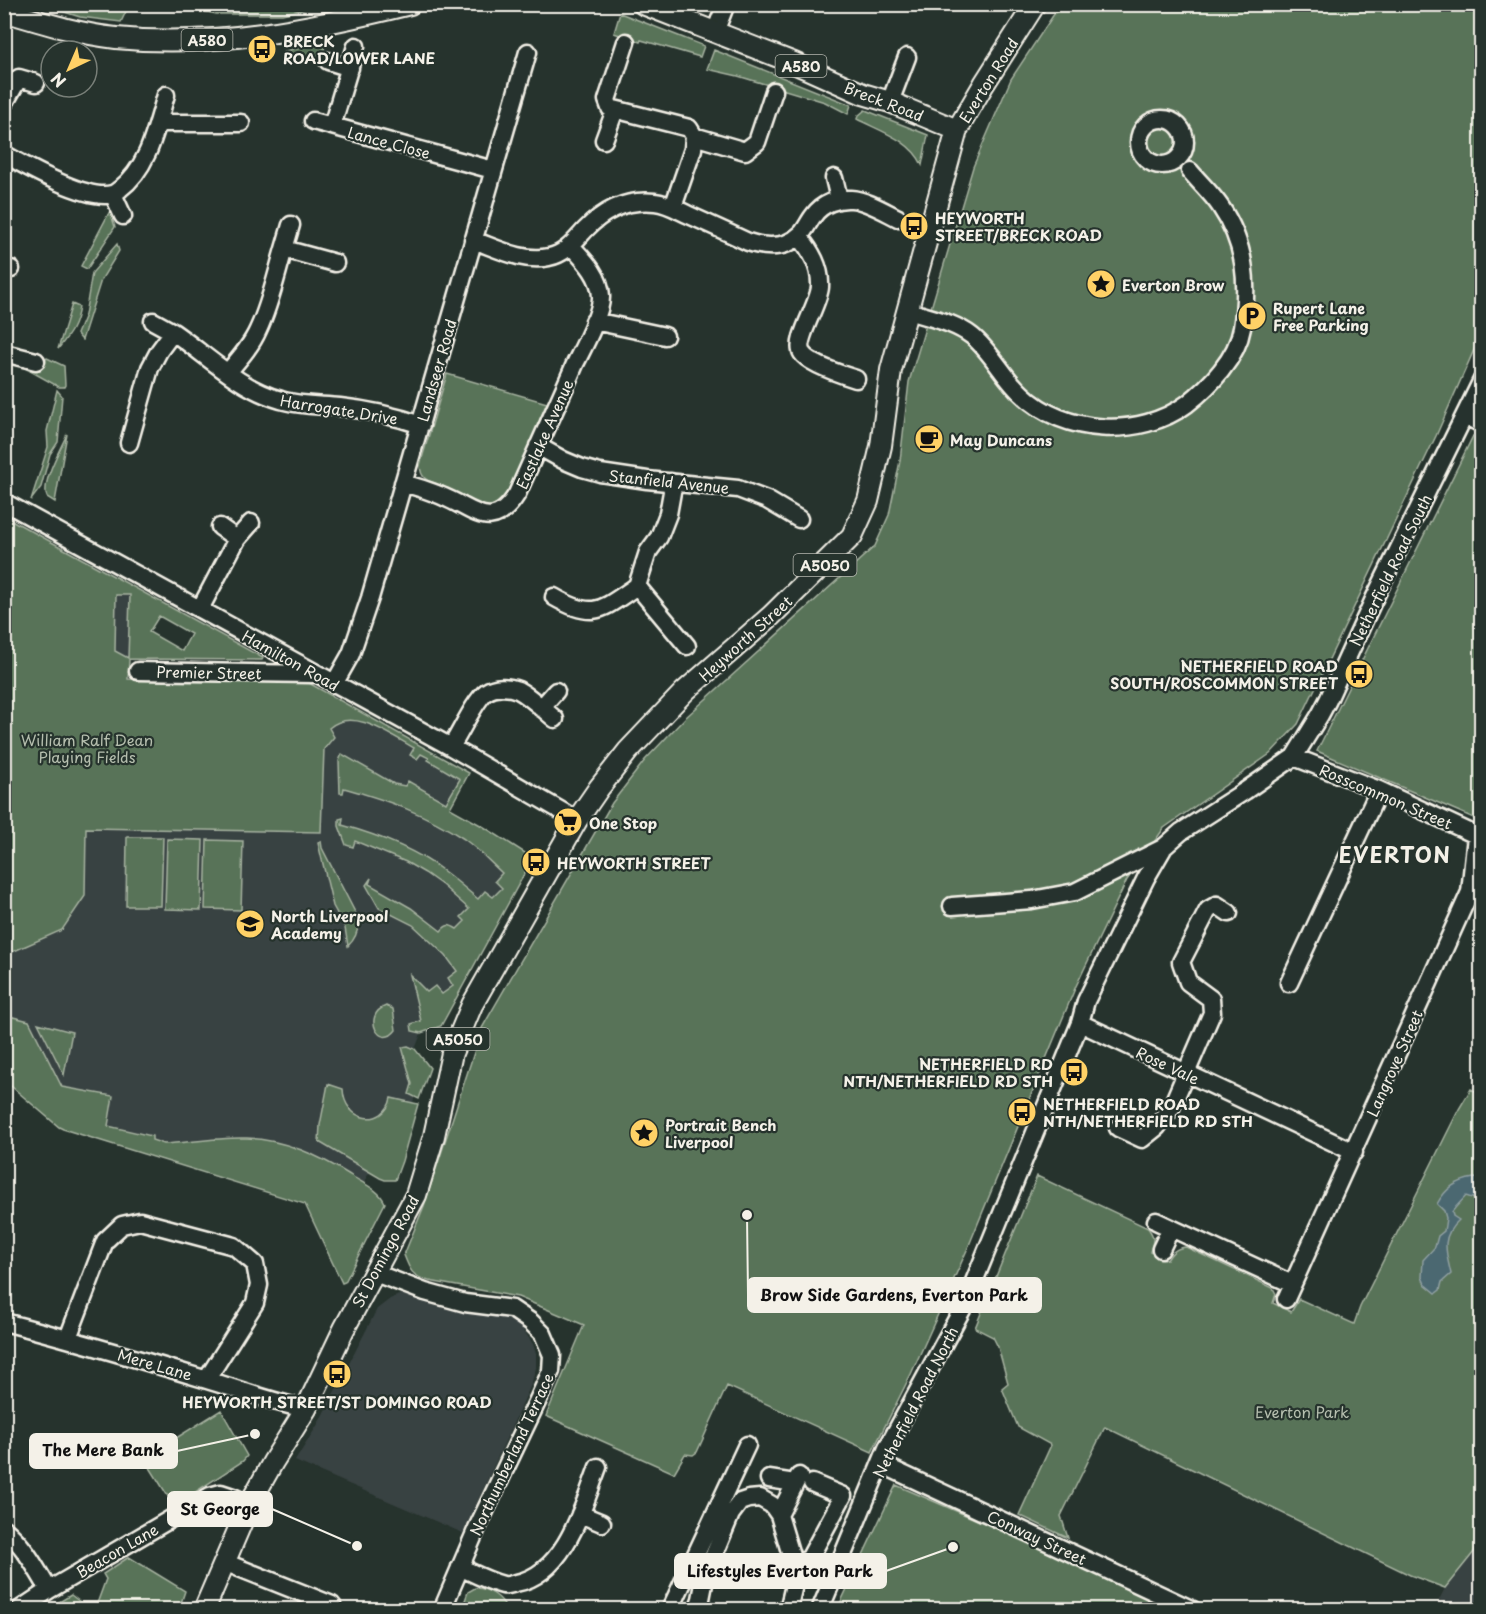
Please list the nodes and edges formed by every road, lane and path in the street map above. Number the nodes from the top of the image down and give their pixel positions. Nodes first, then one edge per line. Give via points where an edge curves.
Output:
1 (410, 4) edge
2 (643, 4) edge
3 (726, 4) edge
4 (1035, 4) edge
5 (4, 11) edge
6 (715, 32) junction
7 (626, 42) dead end
8 (356, 46) dead end
9 (528, 52) dead end
10 (907, 57) dead end
11 (328, 61) dead end
12 (350, 68) junction
13 (36, 83) dead end
14 (774, 91) dead end
15 (166, 95) dead end
16 (890, 102) junction
17 (4, 104) edge
18 (615, 110) junction
19 (313, 121) dead end
20 (158, 123) junction
21 (242, 123) dead end
22 (332, 126) junction
23 (957, 130) junction
24 (694, 136) junction
25 (604, 140) dead end
26 (4, 154) edge
27 (1178, 158) dead end
28 (493, 170) junction
29 (834, 178) dead end
30 (113, 194) junction
31 (839, 199) junction
32 (673, 207) junction
33 (123, 216) dead end
34 (898, 218) dead end
35 (291, 225) dead end
36 (930, 230) joint
37 (800, 236) junction
38 (473, 240) junction
39 (571, 246) junction
40 (284, 249) junction
41 (335, 263) dead end
42 (909, 311) junction
43 (153, 321) dead end
44 (594, 321) junction
45 (172, 332) junction
46 (665, 336) dead end
47 (4, 352) edge
48 (36, 361) dead end
49 (228, 372) junction
50 (856, 379) dead end
51 (1482, 381) edge
52 (1465, 416) junction
53 (1482, 424) edge
54 (421, 425) junction
55 (129, 443) dead end
56 (538, 446) junction
57 (671, 482) junction
58 (403, 483) junction
59 (4, 502) edge
60 (799, 519) dead end
61 (251, 523) dead end
62 (220, 527) dead end
63 (237, 539) junction
64 (637, 586) junction
65 (554, 597) dead end
66 (200, 609) junction
67 (687, 646) dead end
68 (138, 671) dead end
69 (316, 674) junction
70 (334, 684) junction
71 (556, 691) dead end
72 (541, 708) junction
73 (555, 719) dead end
74 (451, 747) junction
75 (1294, 757) junction
76 (1379, 790) junction
77 (577, 820) junction
78 (1479, 837) edge
79 (1164, 847) junction
80 (952, 906) dead end
81 (1229, 913) dead end
82 (1289, 983) dead end
83 (1080, 1023) junction
84 (1186, 1073) junction
85 (1118, 1128) dead end
86 (1354, 1152) junction
87 (1156, 1221) dead end
88 (1171, 1228) junction
89 (1161, 1249) dead end
90 (375, 1273) junction
91 (4, 1322) edge
92 (68, 1338) junction
93 (207, 1379) junction
94 (306, 1409) junction
95 (747, 1445) dead end
96 (881, 1464) junction
97 (598, 1467) dead end
98 (769, 1479) dead end
99 (802, 1481) junction
100 (249, 1505) junction
101 (580, 1514) junction
102 (779, 1515) junction
103 (602, 1523) dead end
104 (4, 1529) edge
105 (224, 1562) junction
106 (793, 1564) junction
107 (460, 1567) junction
108 (49, 1590) junction
109 (331, 1607) edge
110 (19, 1610) edge
111 (204, 1610) edge
112 (442, 1610) edge
113 (670, 1610) edge
114 (698, 1610) edge
115 (788, 1610) edge
116 (819, 1610) edge
117 (1193, 1610) edge

1 - 5 main road, A580 via 287,31 184,42 114,38
2 - 6 main road, Breck Road / A580
3 - 6 street
4 - 23 main road, Everton Road
6 - 16 main road, Breck Road / A580
7 - 18 street via 607,100
8 - 12 street, Lance Close
9 - 28 street, Landseer Road
10 - 16 street
11 - 12 street
12 - 22 street, Lance Close
13 - 17 street via 19,78
14 - 24 street via 757,142 745,151
15 - 20 street
16 - 23 main road, Breck Road / A580
18 - 24 street via 689,128
18 - 25 street
19 - 22 street
20 - 21 street
20 - 30 street via 137,173
22 - 28 street, Lance Close
23 - 36 main road, Everton Road / A5050
24 - 32 street
26 - 30 street via 56,182 98,194
27 - 42 street via 1220,206 1239,246 1246,285 1241,333 1230,357 1202,393 1183,407 1145,423 1109,428 1056,417 1023,395 974,337 957,326
28 - 38 street, Landseer Road
29 - 31 street
30 - 33 street
31 - 34 street via 852,199
31 - 37 street via 813,215
32 - 37 street via 759,245 781,245
32 - 39 street via 647,201 624,204 586,228
35 - 40 street
36 - 42 main road, Heyworth Street / A5050
37 - 50 street via 816,263 820,286 801,339 802,353 820,365
38 - 39 street via 538,258 561,253
38 - 54 street, Landseer Road
39 - 44 street, Eastlake Avenue via 600,285 601,305
40 - 41 street
40 - 49 street via 258,332
42 - 77 main road, Heyworth Street / A5050 via 891,370 868,501 852,536 771,616 685,691 628,751
43 - 45 street, Harrogate Drive
44 - 46 street
44 - 56 street, Eastlake Avenue
45 - 49 street, Harrogate Drive
45 - 55 street via 150,368
47 - 48 street
49 - 54 street, Harrogate Drive via 262,394 283,401 383,413
51 - 52 street, Netherfield Road South
52 - 53 street
52 - 75 street, Netherfield Road South via 1328,700
54 - 58 street, Landseer Road
56 - 57 street, Stanfield Avenue via 600,473
56 - 58 street, Eastlake Avenue via 512,503 493,515 476,514 444,496
57 - 60 street, Stanfield Avenue via 738,489
57 - 64 street via 668,514 648,552
58 - 70 street, Landseer Road via 360,630
59 - 66 street, Hamilton Road
61 - 63 street
62 - 63 street
63 - 66 street
64 - 65 street via 595,611 577,609
64 - 67 street
66 - 69 street, Hamilton Road
68 - 69 street, Premier Street
69 - 70 street, Hamilton Road
70 - 74 street, Hamilton Road
71 - 72 street
72 - 73 street
72 - 74 street via 520,691 493,688 484,693
74 - 77 street, Hamilton Road
75 - 76 street, Rosscommon Street
75 - 79 street, Netherfield Road North
76 - 78 street, Rosscommon Street
76 - 82 street
77 - 90 main road, St Domingo Road / A5050 via 472,1005 452,1053 416,1196
78 - 86 street, Langrove Street via 1470,892
79 - 80 street via 1075,892 1032,900
79 - 83 street, Netherfield Road North via 1086,1001
81 - 84 street via 1217,905 1208,910 1181,962 1188,982 1211,999 1212,1013
83 - 84 street, Rose Vale
83 - 96 street, Netherfield Road North via 964,1306
84 - 85 street via 1171,1108 1157,1127 1142,1139
84 - 86 street, Rose Vale
86 - 88 street, Langrove Street via 1289,1292
87 - 88 street, Langrove Street
88 - 89 street
90 - 94 main road, St Domingo Road / A5050
90 - 107 street, Northumberland Terrace via 465,1303 512,1309 543,1334 552,1355 538,1400
91 - 92 street, Mere Lane
92 - 93 street, Mere Lane
92 - 93 street via 105,1241 122,1225 140,1221 234,1246 255,1264 259,1285 255,1303
93 - 94 street, Mere Lane
94 - 100 main road, St Domingo Road / A5050
95 - 113 street
96 - 116 street, Netherfield Road North
96 - 117 street, Conway Street
97 - 101 street
98 - 99 street
99 - 102 street
99 - 106 street via 843,1496 809,1559
100 - 105 main road, St Domingo Road / A5050
100 - 108 street, Beacon Lane via 220,1493 210,1496
101 - 103 street
101 - 107 street via 561,1552 547,1568 527,1581 504,1585
102 - 106 street
102 - 114 street via 772,1504 760,1498 740,1502 731,1514 706,1574
104 - 108 street via 27,1553
105 - 109 street
105 - 111 main road, St Domingo Road / A5050
106 - 115 street via 794,1585
107 - 112 street, Northumberland Terrace
108 - 110 street, Beacon Lane

